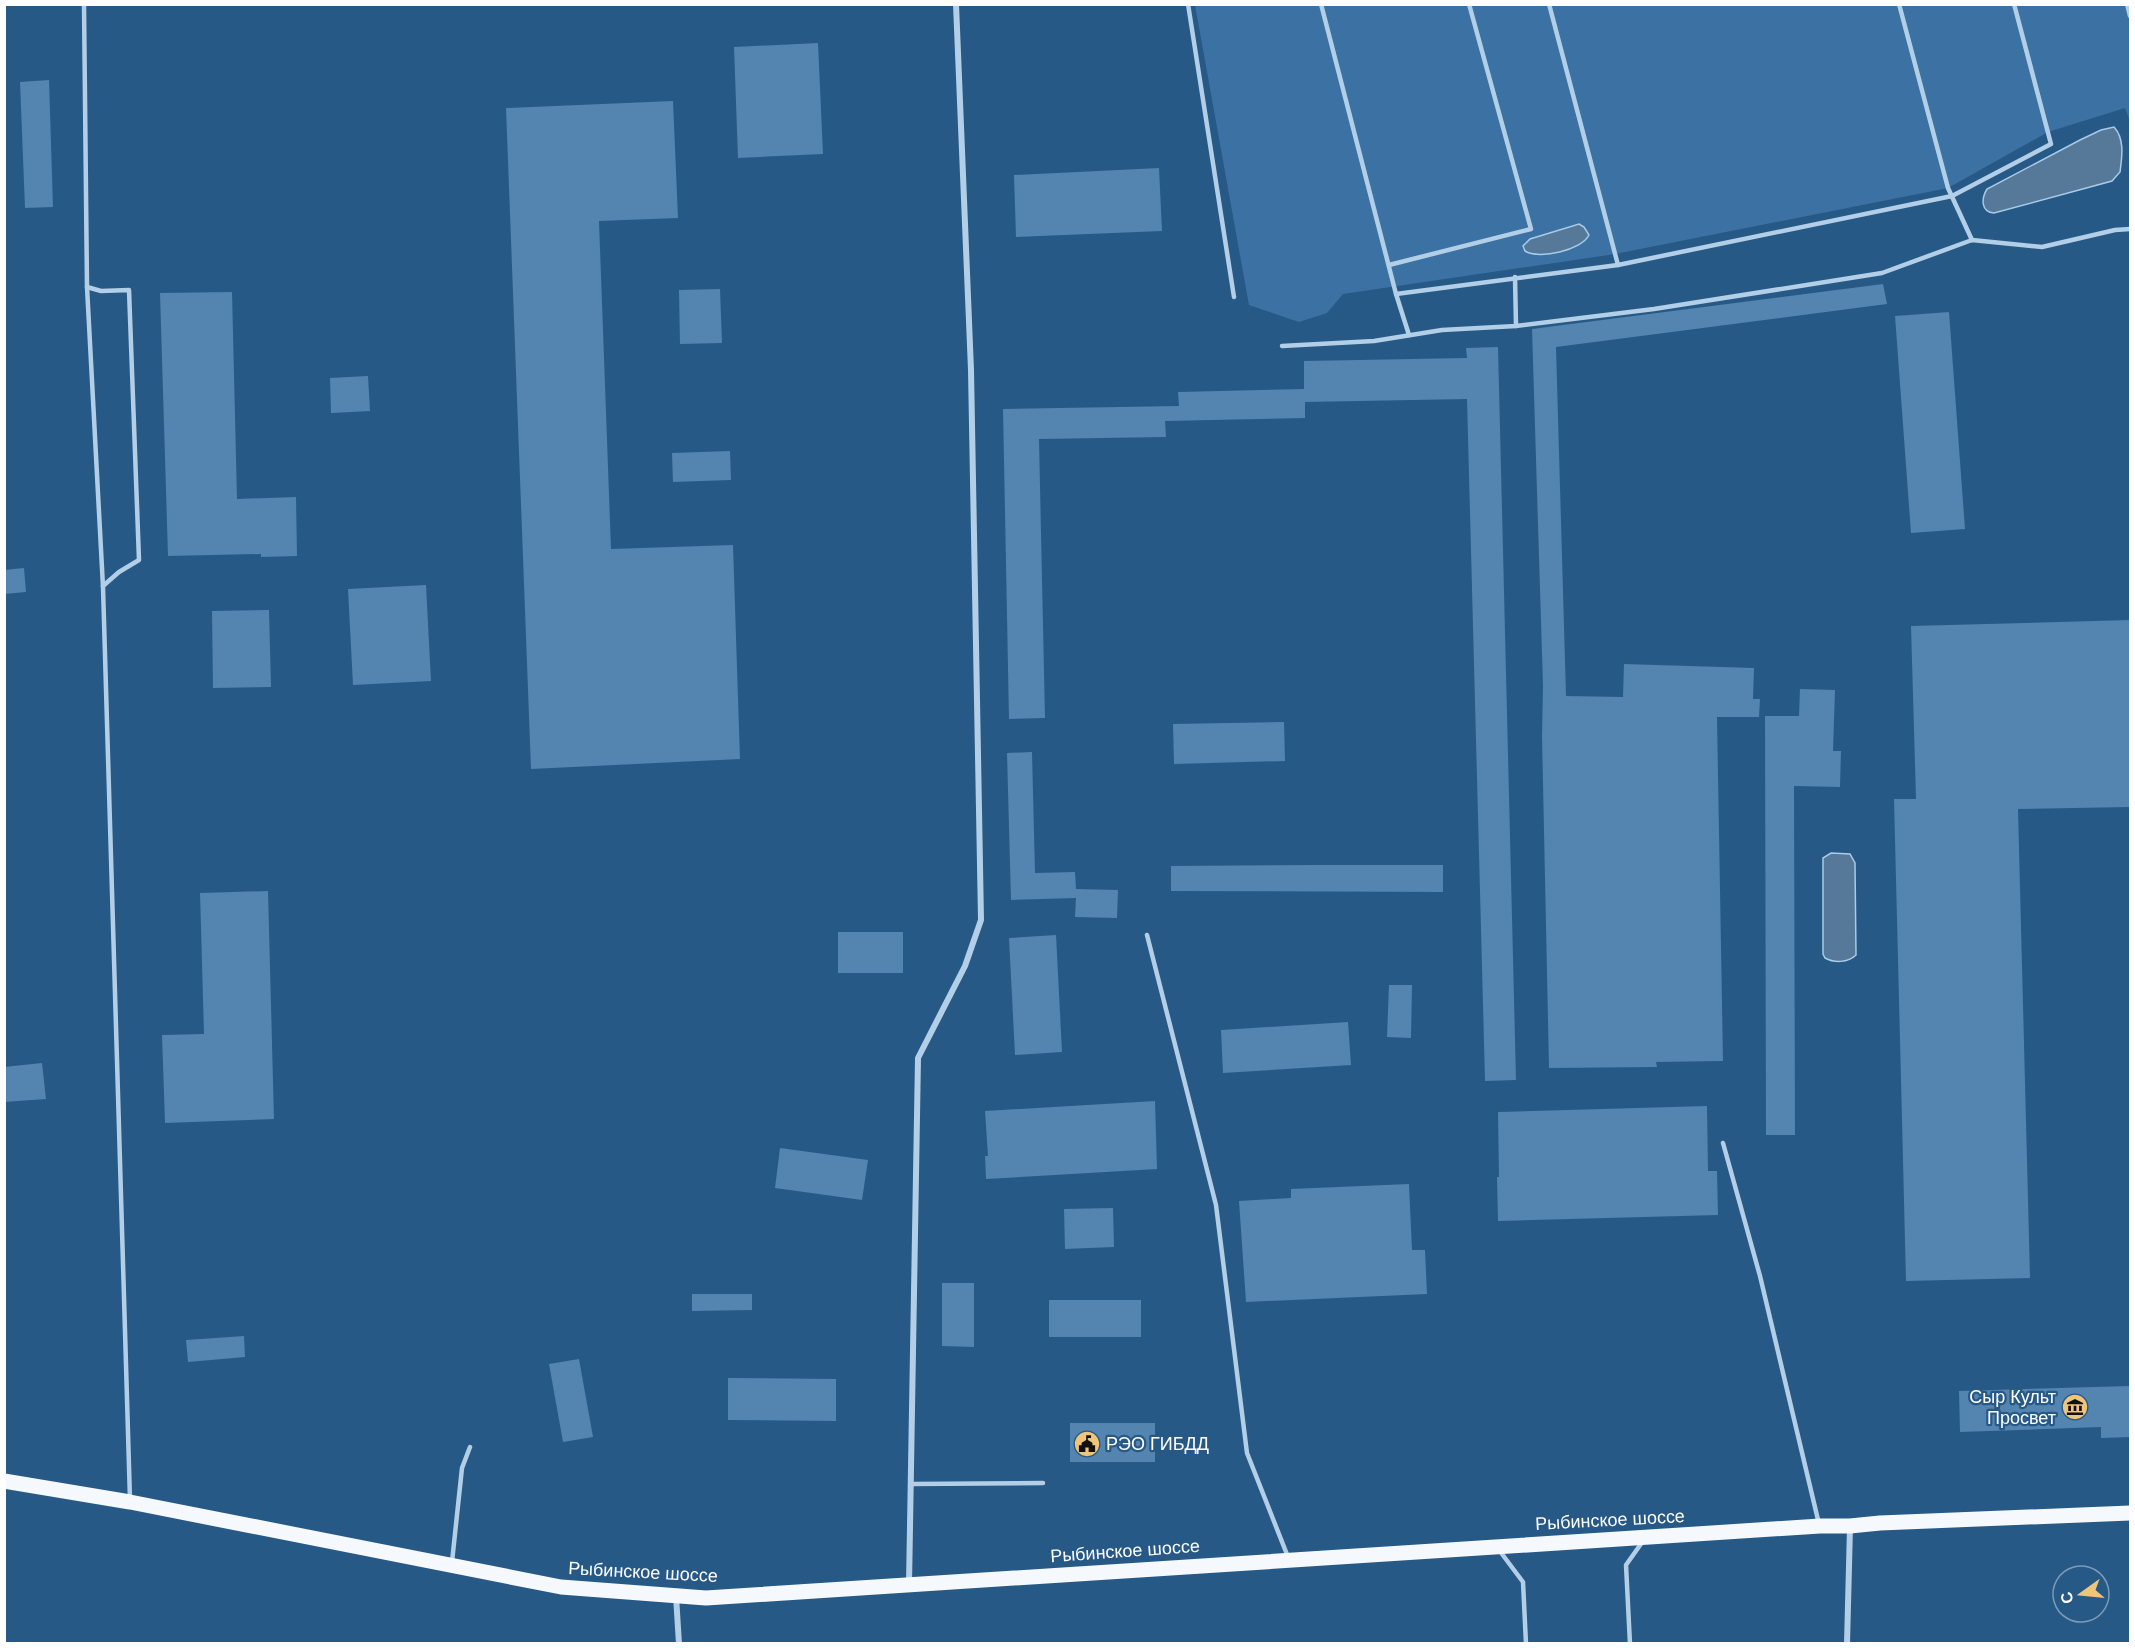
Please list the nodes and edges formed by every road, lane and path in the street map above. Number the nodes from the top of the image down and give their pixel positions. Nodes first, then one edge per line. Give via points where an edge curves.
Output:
1 (84, 4) edge
2 (956, 4) edge
3 (1188, 4) edge
4 (1321, 4) edge
5 (1469, 4) edge
6 (1549, 4) edge
7 (1899, 4) edge
8 (2014, 4) edge
9 (2127, 4) edge
10 (2130, 16) edge
11 (1952, 196) junction
12 (2130, 229) edge
13 (1972, 240) junction
14 (1389, 265) junction
15 (1618, 265) junction
16 (1515, 277) junction
17 (87, 287) junction
18 (1396, 294) junction
19 (1234, 297) dead end
20 (1516, 326) junction
21 (1409, 335) junction
22 (1282, 346) dead end
23 (103, 587) junction
24 (1147, 935) dead end
25 (1723, 1143) dead end
26 (470, 1447) dead end
27 (4, 1481) edge
28 (1043, 1483) dead end
29 (911, 1484) junction
30 (130, 1502) junction
31 (2130, 1513) edge
32 (1820, 1526) junction
33 (1850, 1526) junction
34 (1646, 1538) junction
35 (1495, 1546) junction
36 (1289, 1560) junction
37 (452, 1567) junction
38 (909, 1586) junction
39 (676, 1596) junction
40 (679, 1644) edge
41 (1526, 1644) edge
42 (1630, 1644) edge
43 (1847, 1644) edge

1 - 17 lane
2 - 29 street via 971,370 981,920 964,966 918,1058
3 - 19 lane
4 - 14 lane
5 - 14 lane via 1531,229
6 - 15 lane
7 - 11 lane
8 - 11 lane via 2051,144
9 - 10 lane
11 - 13 lane
11 - 15 lane
12 - 13 lane via 2042,247
13 - 20 lane via 1882,273
14 - 18 lane
15 - 16 lane
16 - 18 lane
16 - 20 lane
17 - 23 lane
17 - 23 lane via 129,290 139,560
18 - 21 lane
20 - 21 lane
21 - 22 lane
23 - 30 lane
24 - 36 lane via 1216,1205 1247,1453
25 - 32 lane via 1760,1276
26 - 37 lane via 462,1468
27 - 30 main road, Рыбинское шоссе
28 - 29 lane
29 - 38 street
30 - 37 main road, Рыбинское шоссе
31 - 33 main road, Рыбинское шоссе
32 - 33 main road, Рыбинское шоссе
32 - 34 main road, Рыбинское шоссе
33 - 43 street
34 - 35 main road, Рыбинское шоссе
34 - 42 lane via 1626,1565
35 - 36 main road, Рыбинское шоссе
35 - 41 lane via 1523,1582
36 - 38 main road, Рыбинское шоссе
37 - 39 main road, Рыбинское шоссе via 561,1587
38 - 39 main road, Рыбинское шоссе via 706,1598
39 - 40 street

